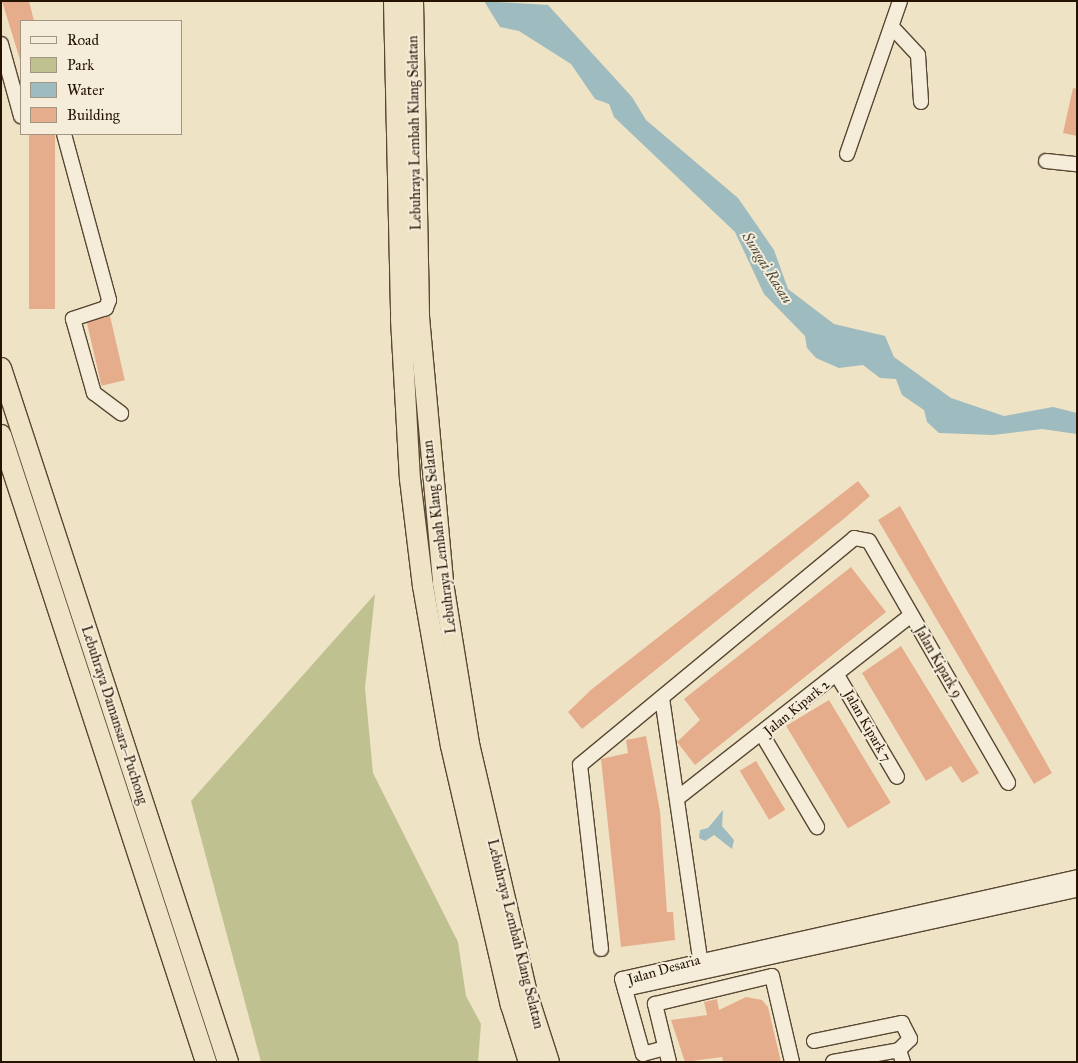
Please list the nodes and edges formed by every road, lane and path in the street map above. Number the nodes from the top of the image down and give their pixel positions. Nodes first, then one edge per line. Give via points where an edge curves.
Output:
1 (412, 1) edge
2 (900, 1) edge
3 (394, 7) edge
4 (892, 27) junction
5 (1, 44) edge
6 (921, 102) dead end
7 (20, 112) edge
8 (64, 135) edge
9 (847, 154) dead end
10 (1046, 161) dead end
11 (1077, 164) edge
12 (1, 368) edge
13 (121, 413) dead end
14 (1, 435) edge
15 (911, 615) junction
16 (837, 675) junction
17 (662, 698) junction
18 (763, 736) junction
19 (897, 777) dead end
20 (1008, 783) dead end
21 (679, 797) junction
22 (817, 827) dead end
23 (1077, 877) edge
24 (1077, 890) edge
25 (601, 948) dead end
26 (768, 959) junction
27 (701, 966) junction
28 (772, 976) junction
29 (814, 1041) dead end
30 (667, 1055) edge
31 (901, 1056) edge
32 (643, 1058) edge
33 (206, 1062) edge
34 (228, 1062) edge
35 (529, 1062) edge
36 (549, 1062) edge
37 (792, 1062) edge
38 (833, 1062) edge

1 - 36 highway, Lebuhraya Lembah Klang Selatan via 419,317 430,467 443,583 469,744 528,997
2 - 4 street
3 - 35 highway, Lebuhraya Lembah Klang Selatan via 401,319 410,479 423,586 453,756 510,1005
4 - 6 street via 918,55
4 - 9 street
5 - 7 street
8 - 13 street via 109,300 106,308 73,319 94,393
10 - 11 street
12 - 34 highway, Lebuhraya Damansara–Puchong
14 - 33 highway, Lebuhraya Damansara–Puchong
15 - 16 street, Jalan Kipark 2
15 - 17 street, Jalan Kipark 9 via 869,540 854,538
15 - 20 street, Jalan Kipark 9
16 - 18 street, Jalan Kipark 2
16 - 19 street, Jalan Kipark 7
17 - 21 street
17 - 25 street via 580,765
18 - 21 street, Jalan Kipark 2
18 - 22 street
21 - 27 street
23 - 27 street, Jalan Desaria
24 - 26 street, Jalan Desaria
26 - 27 street, Jalan Desaria
26 - 28 street
27 - 32 street, Jalan Desaria via 622,979
28 - 30 street via 656,1004
28 - 37 street
29 - 31 street via 902,1023 910,1038
30 - 32 street
31 - 38 street

